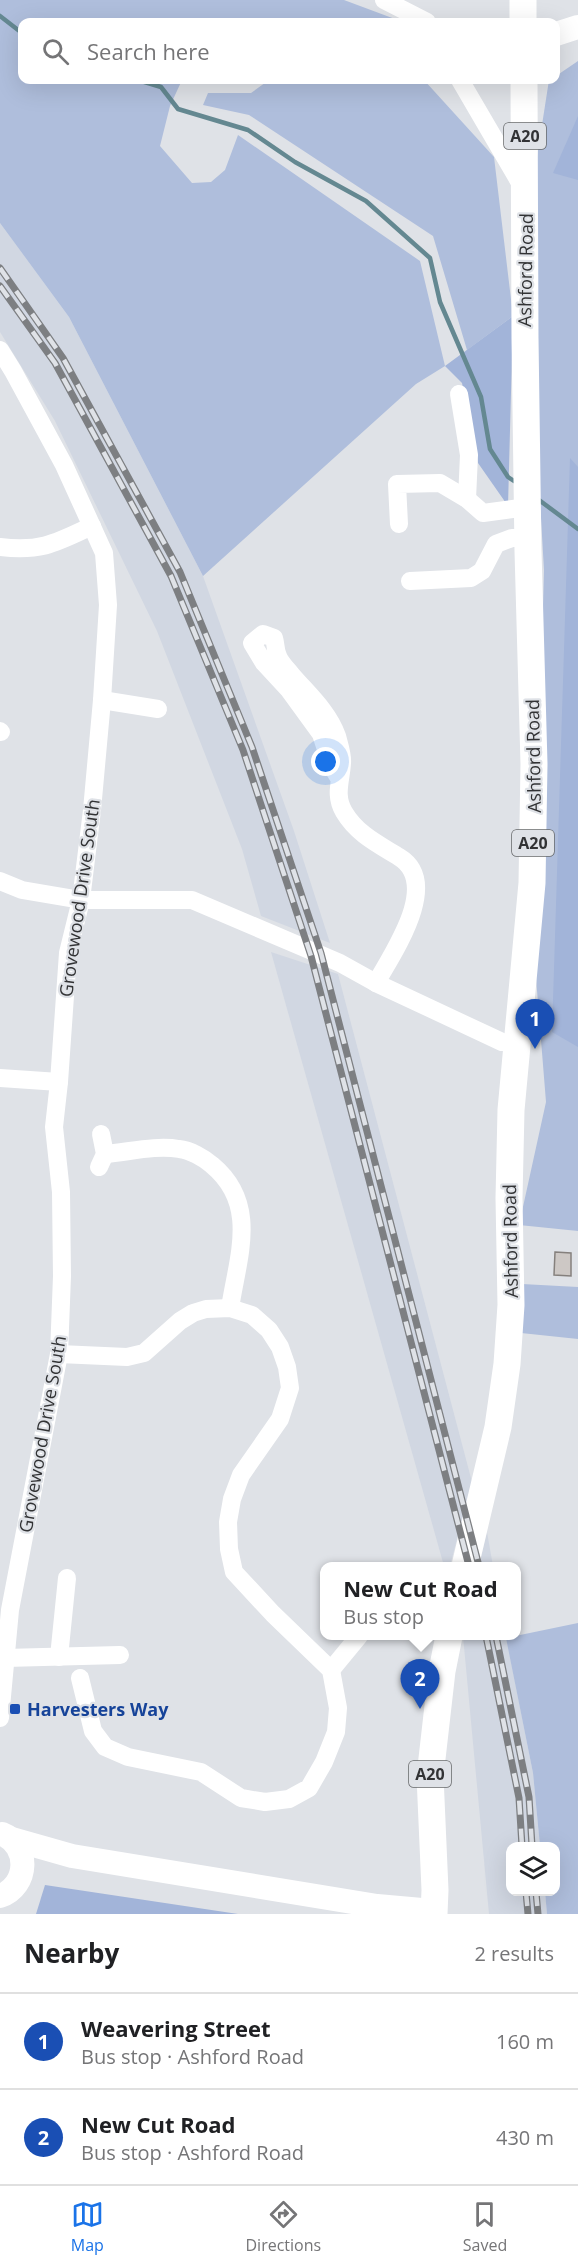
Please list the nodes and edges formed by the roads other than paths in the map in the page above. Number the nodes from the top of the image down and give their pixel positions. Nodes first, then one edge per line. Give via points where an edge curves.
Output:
1 (384, 0) edge
2 (523, 0) edge
3 (420, 18) edge
4 (524, 18) edge
5 (578, 27) edge
6 (560, 32) edge
7 (462, 84) edge
8 (524, 84) edge
9 (526, 192) junction
10 (0, 350) edge
11 (459, 394) dead end
12 (466, 499) junction
13 (527, 507) junction
14 (399, 524) dead end
15 (92, 526) junction
16 (528, 538) junction
17 (0, 547) edge
18 (410, 581) dead end
19 (102, 700) junction
20 (158, 709) dead end
21 (339, 778) junction
22 (0, 881) edge
23 (81, 900) junction
24 (376, 983) junction
25 (502, 1042) dead end
26 (0, 1078) edge
27 (59, 1082) junction
28 (102, 1134) dead end
29 (230, 1308) junction
30 (58, 1354) junction
31 (466, 1562) edge
32 (67, 1578) dead end
33 (5, 1610) edge
34 (355, 1640) edge
35 (448, 1640) edge
36 (120, 1655) dead end
37 (59, 1657) junction
38 (4, 1658) junction
39 (331, 1670) junction
40 (80, 1678) dead end
41 (0, 1718) edge
42 (4, 1833) edge
43 (72, 1856) junction
44 (19, 1880) junction
45 (0, 1896) edge
46 (434, 1912) edge

1 - 3 street
2 - 4 main road
5 - 6 street
7 - 9 street
8 - 9 main road, A20
9 - 13 main road, Ashford Road / A20
10 - 15 street, Grovewood Drive South via 64,465
11 - 12 street via 469,455
12 - 13 street via 483,513
12 - 14 street via 440,483 397,484
13 - 16 main road, Ashford Road / A20
15 - 17 street via 53,544 24,550
15 - 19 street, Grovewood Drive South via 104,553 108,605
16 - 18 street via 496,544 482,571 471,578
16 - 31 main road, Ashford Road / A20 via 534,764 532,883 510,1110 511,1305 498,1427
19 - 20 street
19 - 23 street, Grovewood Drive South
21 - 21 street via 321,734 252,643 263,634 274,638 278,657 323,709 343,761
21 - 24 street via 337,793 349,821 361,834 403,859 417,884 408,923
22 - 23 street via 22,890
23 - 24 street via 192,900 340,963
23 - 27 street, Grovewood Drive South via 68,953
24 - 25 street
26 - 27 street
27 - 30 street, Grovewood Drive South via 54,1127 61,1191
28 - 29 street via 102,1161 157,1149 181,1149 205,1160 225,1176 238,1198 243,1223
29 - 30 street via 193,1313 144,1353 127,1358
29 - 39 street via 252,1315 269,1330 280,1347 290,1388 280,1419 241,1475 232,1499 227,1576
30 - 33 street, Grovewood Drive South
32 - 37 street
33 - 38 street, Grovewood Drive South
34 - 39 street
35 - 46 main road, A20 via 430,1776
36 - 37 street
37 - 38 street
38 - 41 street, Grovewood Drive South
39 - 40 street via 338,1708 336,1732 317,1759 309,1788 289,1799 265,1802 240,1798 201,1772 128,1757 105,1747 93,1731
42 - 43 street
42 - 44 street via 20,1849 23,1870
43 - 44 street via 40,1862
43 - 46 street
44 - 45 street via 13,1889

